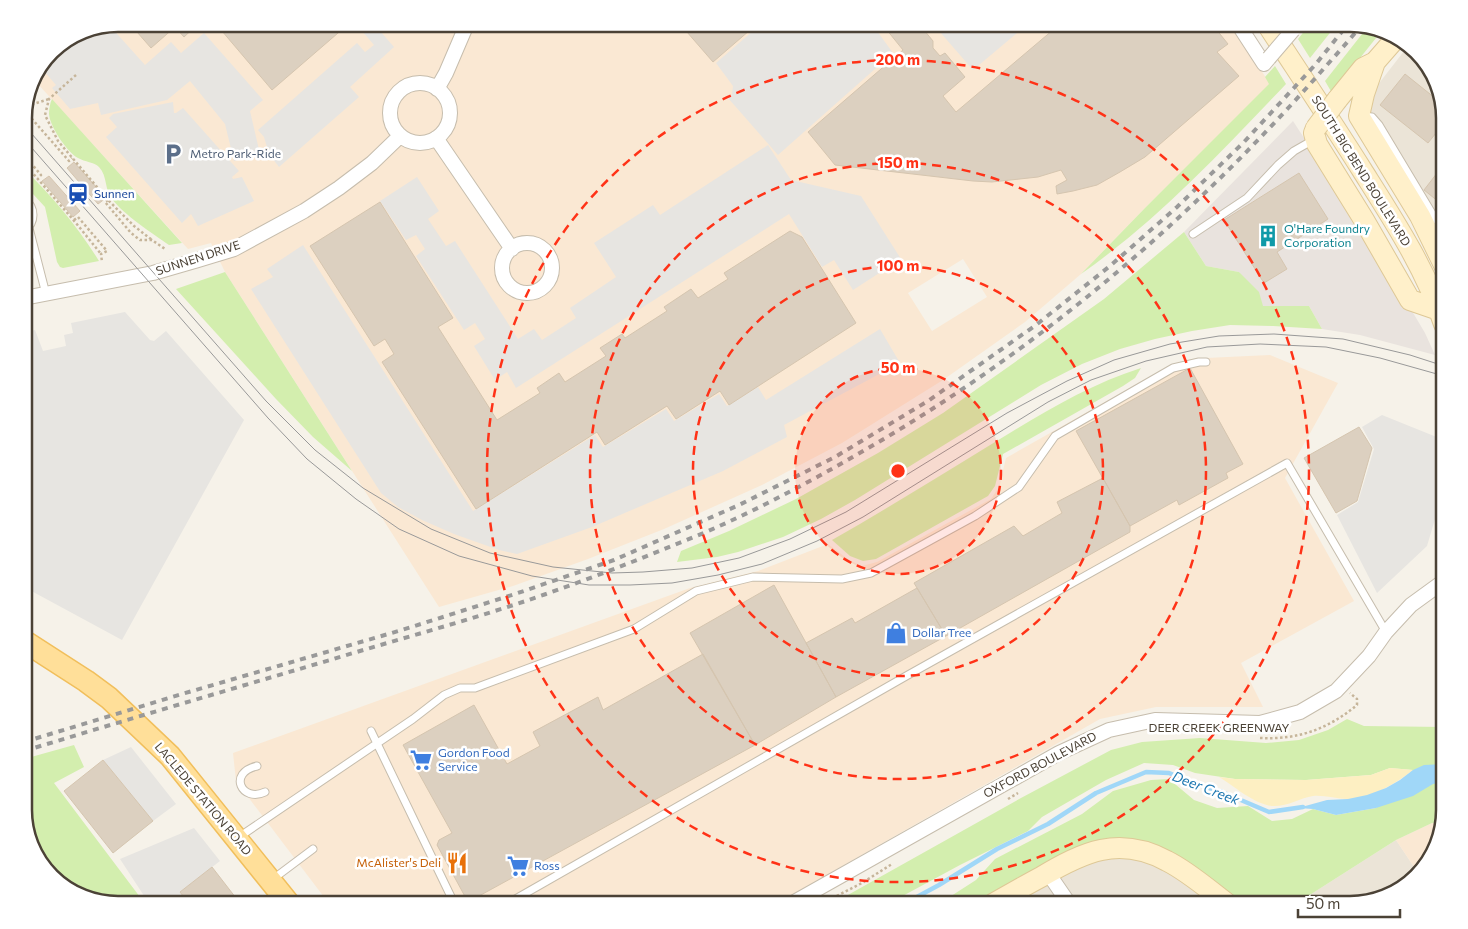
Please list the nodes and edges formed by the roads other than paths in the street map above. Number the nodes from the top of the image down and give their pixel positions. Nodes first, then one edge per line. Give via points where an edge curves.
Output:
1 (464, 32) edge
2 (1244, 32) edge
3 (1272, 32) edge
4 (1291, 32) edge
5 (1391, 44) edge
6 (1375, 62) junction
7 (437, 89) junction
8 (1338, 98) junction
9 (1359, 116) junction
10 (1316, 133) junction
11 (400, 136) junction
12 (436, 138) junction
13 (1436, 220) edge
14 (1194, 234) dead end
15 (512, 249) dead end
16 (1436, 249) edge
17 (33, 252) edge
18 (46, 294) junction
19 (33, 296) edge
20 (1436, 300) edge
21 (1436, 310) edge
22 (1206, 362) dead end
23 (1436, 587) edge
24 (1386, 632) junction
25 (33, 647) edge
26 (371, 731) dead end
27 (378, 743) junction
28 (257, 766) dead end
29 (265, 792) dead end
30 (237, 839) junction
31 (313, 849) dead end
32 (1048, 872) junction
33 (271, 881) junction
34 (281, 896) edge
35 (451, 896) edge
36 (521, 896) edge
37 (805, 896) edge
38 (1007, 896) edge
39 (1064, 896) edge
40 (1217, 896) edge

1 - 7 street
2 - 4 street, bridge via 1267,61
3 - 20 street, SOUTH BIG BEND BOULEVARD via 1392,218
5 - 6 street
6 - 8 street via 1364,68
6 - 9 street
7 - 11 street via 416,83 403,88 394,98 390,111 392,125
7 - 12 street via 447,100 450,114 446,128
8 - 9 street
8 - 10 street, bridge
9 - 13 lane via 1372,117 1379,125
9 - 16 street via 1420,216
10 - 14 lane via 1246,198
10 - 21 street via 1317,144 1410,300
11 - 12 street via 415,143 426,143
11 - 18 street, SUNNEN DRIVE via 339,188 234,249 152,273
12 - 15 street
17 - 18 lane
18 - 19 street, SUNNEN DRIVE
22 - 27 lane via 1173,368 1055,436 1020,488 871,573 842,579 753,577 696,591 634,629 475,688 460,688
23 - 24 street, OXFORD BOULEVARD via 1412,605
24 - 36 lane via 1287,462
24 - 37 street, OXFORD BOULEVARD via 1369,656 1336,691 1300,712 1260,723 1155,720 1108,730 1058,753
25 - 30 main road, LACLEDE STATION ROAD via 109,698 170,756
26 - 27 lane
27 - 30 lane
27 - 35 lane
28 - 29 lane via 243,772 239,782 252,795
30 - 33 main road, LACLEDE STATION ROAD
31 - 33 lane
32 - 38 street
32 - 39 street
32 - 40 street via 1098,850 1133,849 1168,861
33 - 34 main road, LACLEDE STATION ROAD

